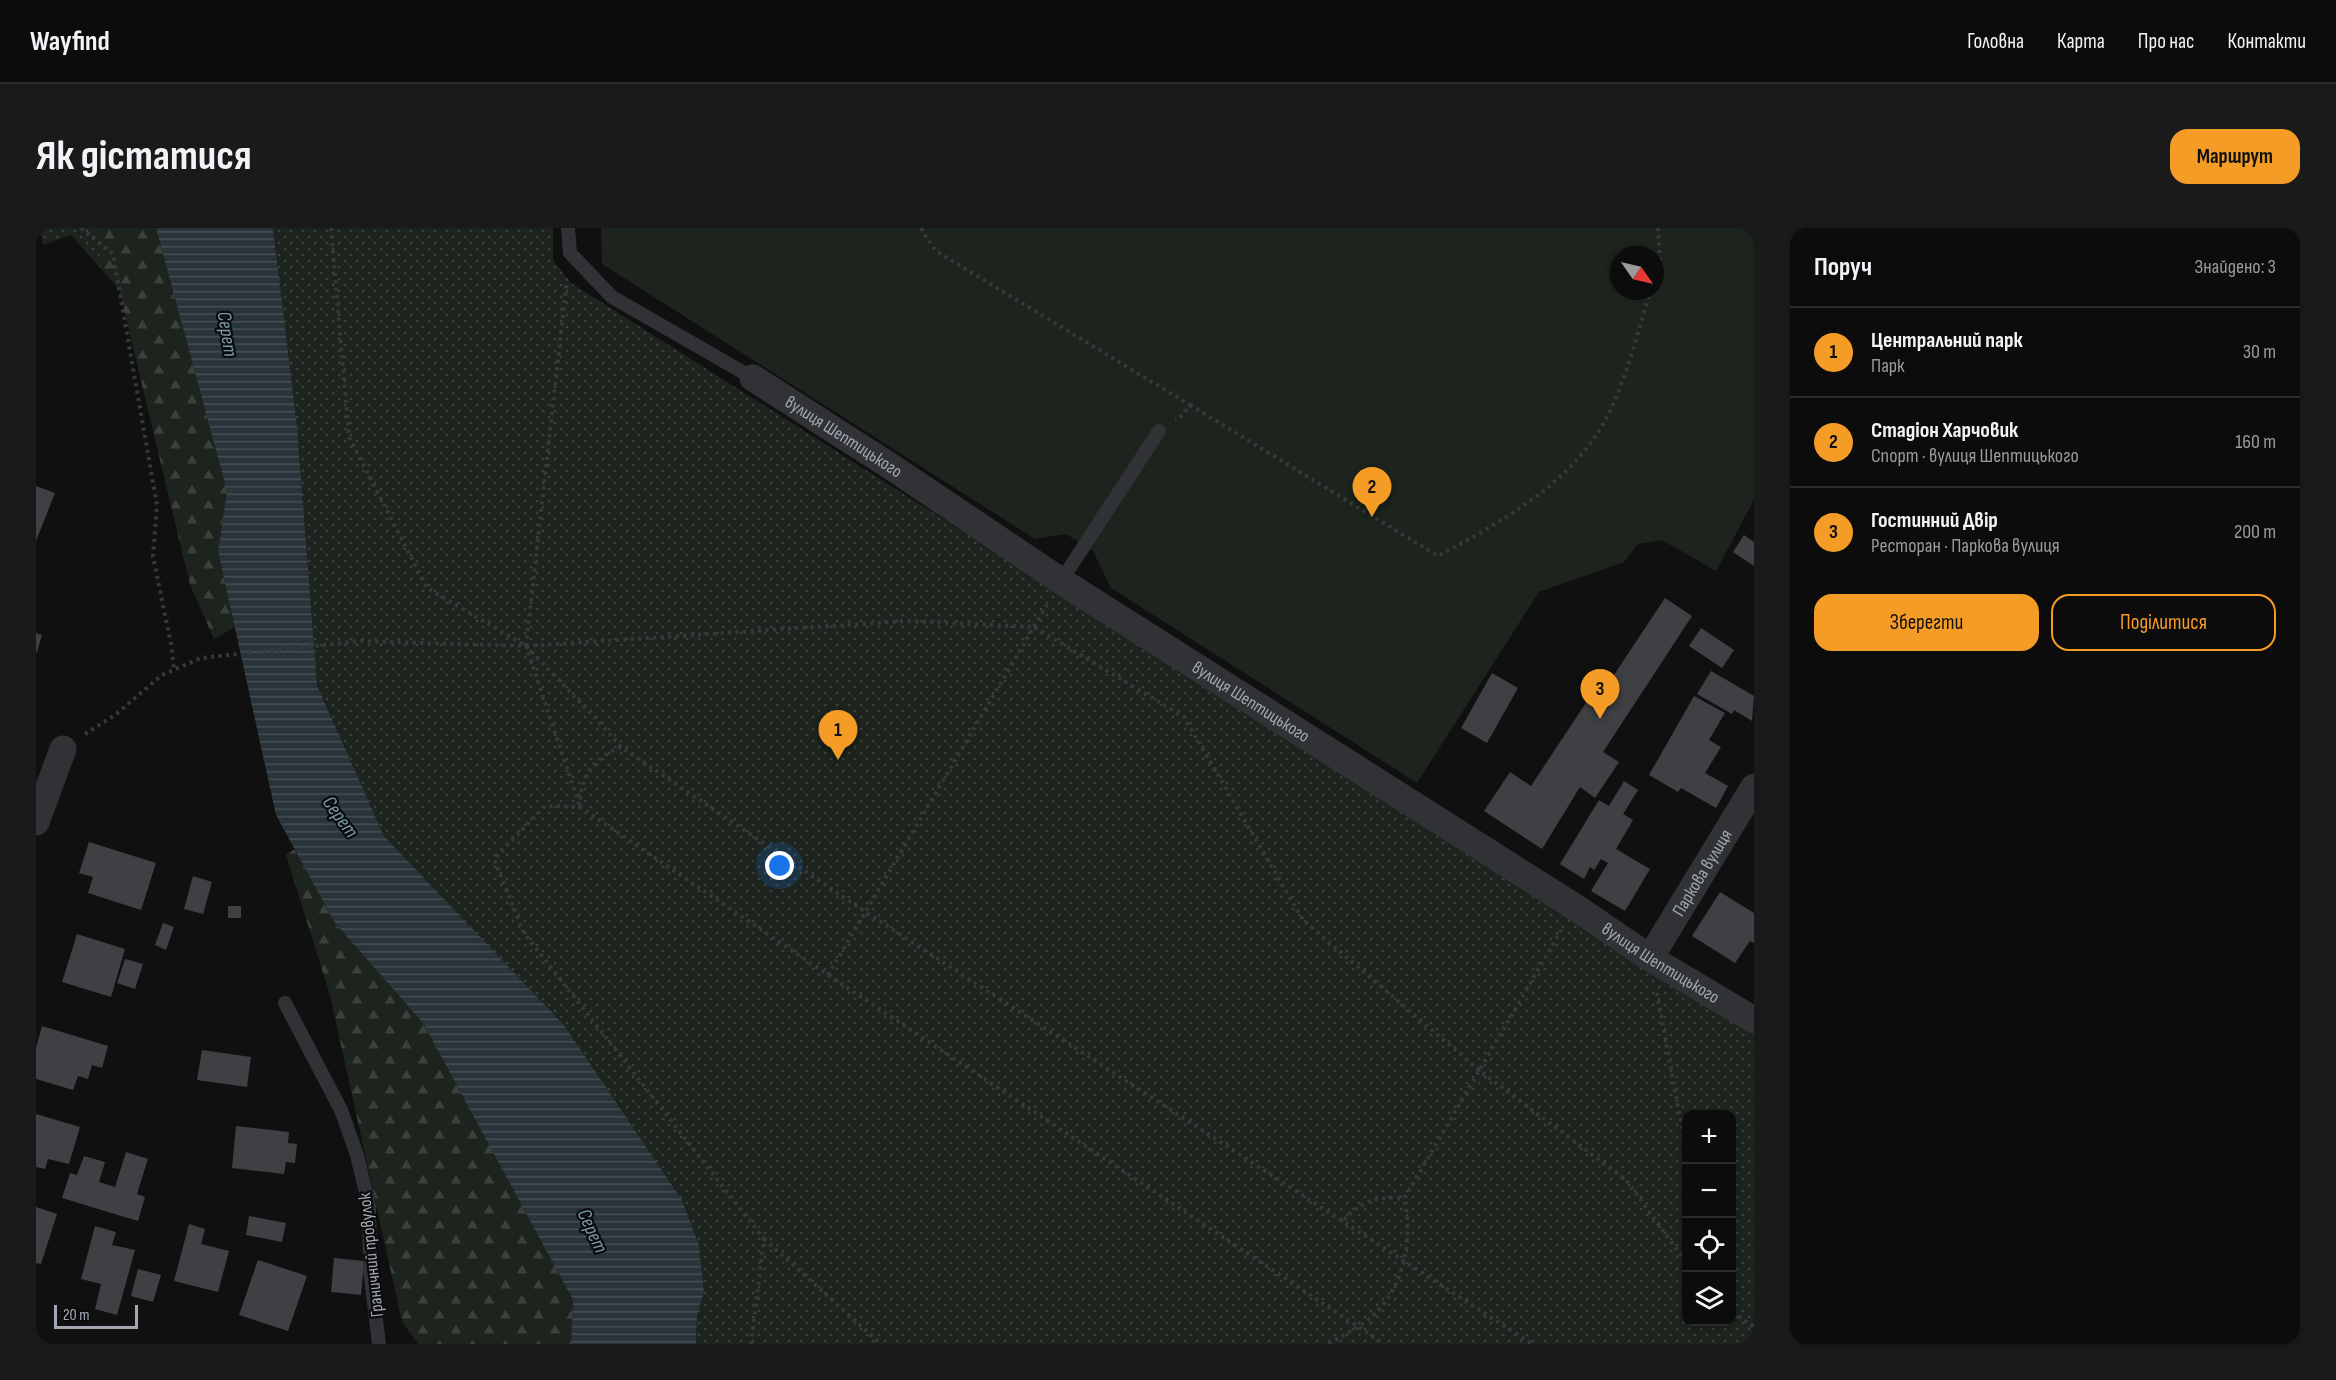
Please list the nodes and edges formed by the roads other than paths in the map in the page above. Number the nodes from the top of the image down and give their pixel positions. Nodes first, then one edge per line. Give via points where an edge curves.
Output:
1 (568, 228) edge
2 (753, 378) joint
3 (1159, 431) road end
4 (1061, 581) junction
5 (63, 749) road end
6 (1754, 787) edge
7 (36, 822) edge
8 (1650, 958) junction
9 (285, 1003) dead end
10 (1754, 1020) edge
11 (379, 1344) edge

1 - 2 lane via 570,253 612,297
2 - 4 street, вулиця Шептицького
3 - 4 lane
4 - 8 street, вулиця Шептицького
5 - 7 street
6 - 8 street, Паркова вулиця
8 - 10 street, вулиця Шептицького
9 - 11 lane, Граничний провулок via 340,1110 357,1155 369,1206 370,1270

